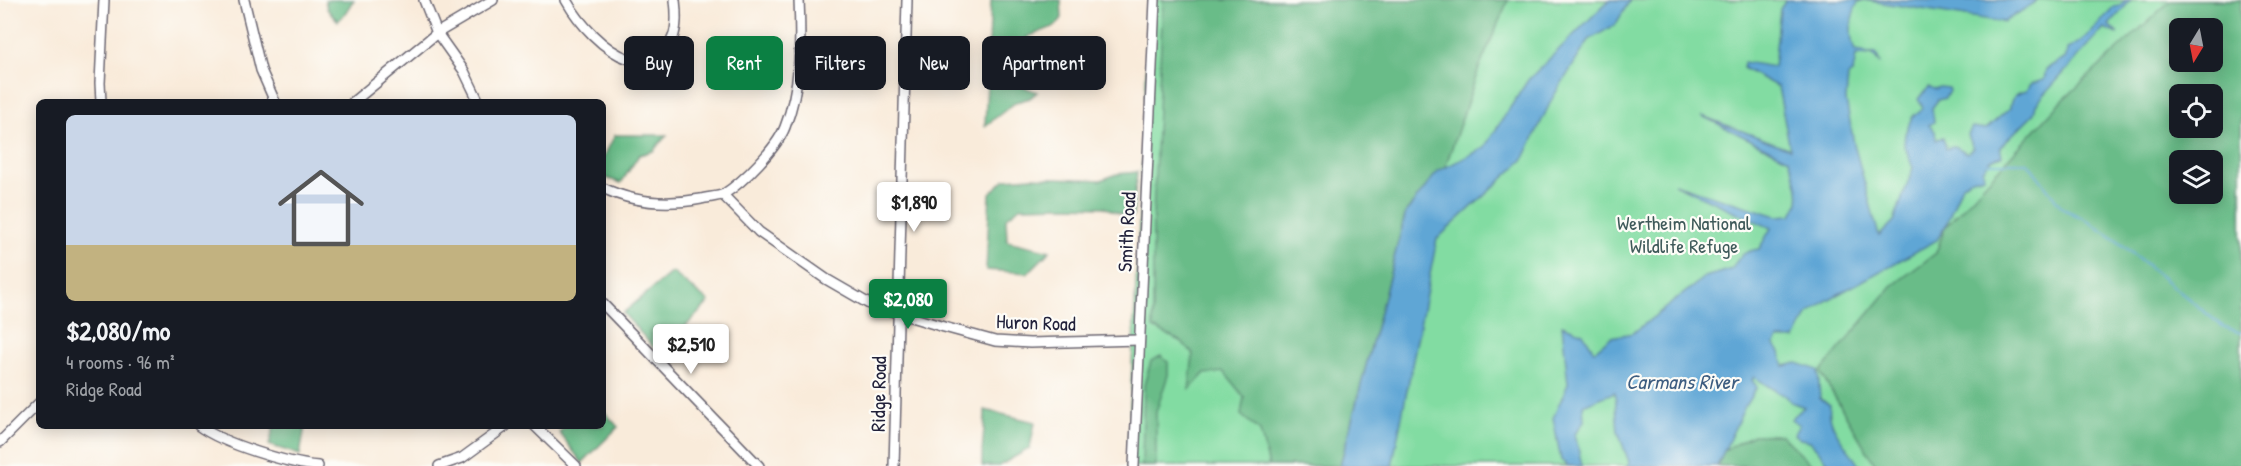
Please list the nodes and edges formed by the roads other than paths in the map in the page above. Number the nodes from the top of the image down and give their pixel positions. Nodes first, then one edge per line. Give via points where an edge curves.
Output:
1 (104, 0) edge
2 (244, 0) edge
3 (424, 0) edge
4 (493, 0) edge
5 (566, 0) edge
6 (675, 0) edge
7 (799, 0) edge
8 (907, 0) edge
9 (1155, 0) edge
10 (437, 33) junction
11 (475, 92) junction
12 (101, 99) edge
13 (274, 99) edge
14 (357, 99) edge
15 (478, 99) edge
16 (483, 99) edge
17 (606, 189) edge
18 (723, 195) junction
19 (606, 307) edge
20 (898, 313) junction
21 (1139, 340) junction
22 (36, 406) edge
23 (204, 429) edge
24 (502, 429) edge
25 (538, 429) edge
26 (0, 442) edge
27 (315, 466) edge
28 (439, 466) edge
29 (576, 466) edge
30 (759, 466) edge
31 (894, 466) edge
32 (1134, 466) edge

1 - 12 street
2 - 13 street via 261,70
3 - 10 street
4 - 10 street
5 - 6 street via 593,34 615,53 631,60 661,55 671,44 677,15
7 - 18 street via 798,69 785,126 776,146
8 - 20 street, Ridge Road
9 - 21 street, Smith Road
10 - 11 street
10 - 14 street
11 - 15 street
11 - 16 street
17 - 18 street via 654,203
18 - 20 street, Huron Road via 759,232 826,279 871,304
19 - 30 street
20 - 21 street, Huron Road via 995,340
20 - 31 street, Ridge Road
21 - 32 street, Smith Road
22 - 26 street
23 - 27 street via 252,450
24 - 28 street via 462,458
25 - 29 street

